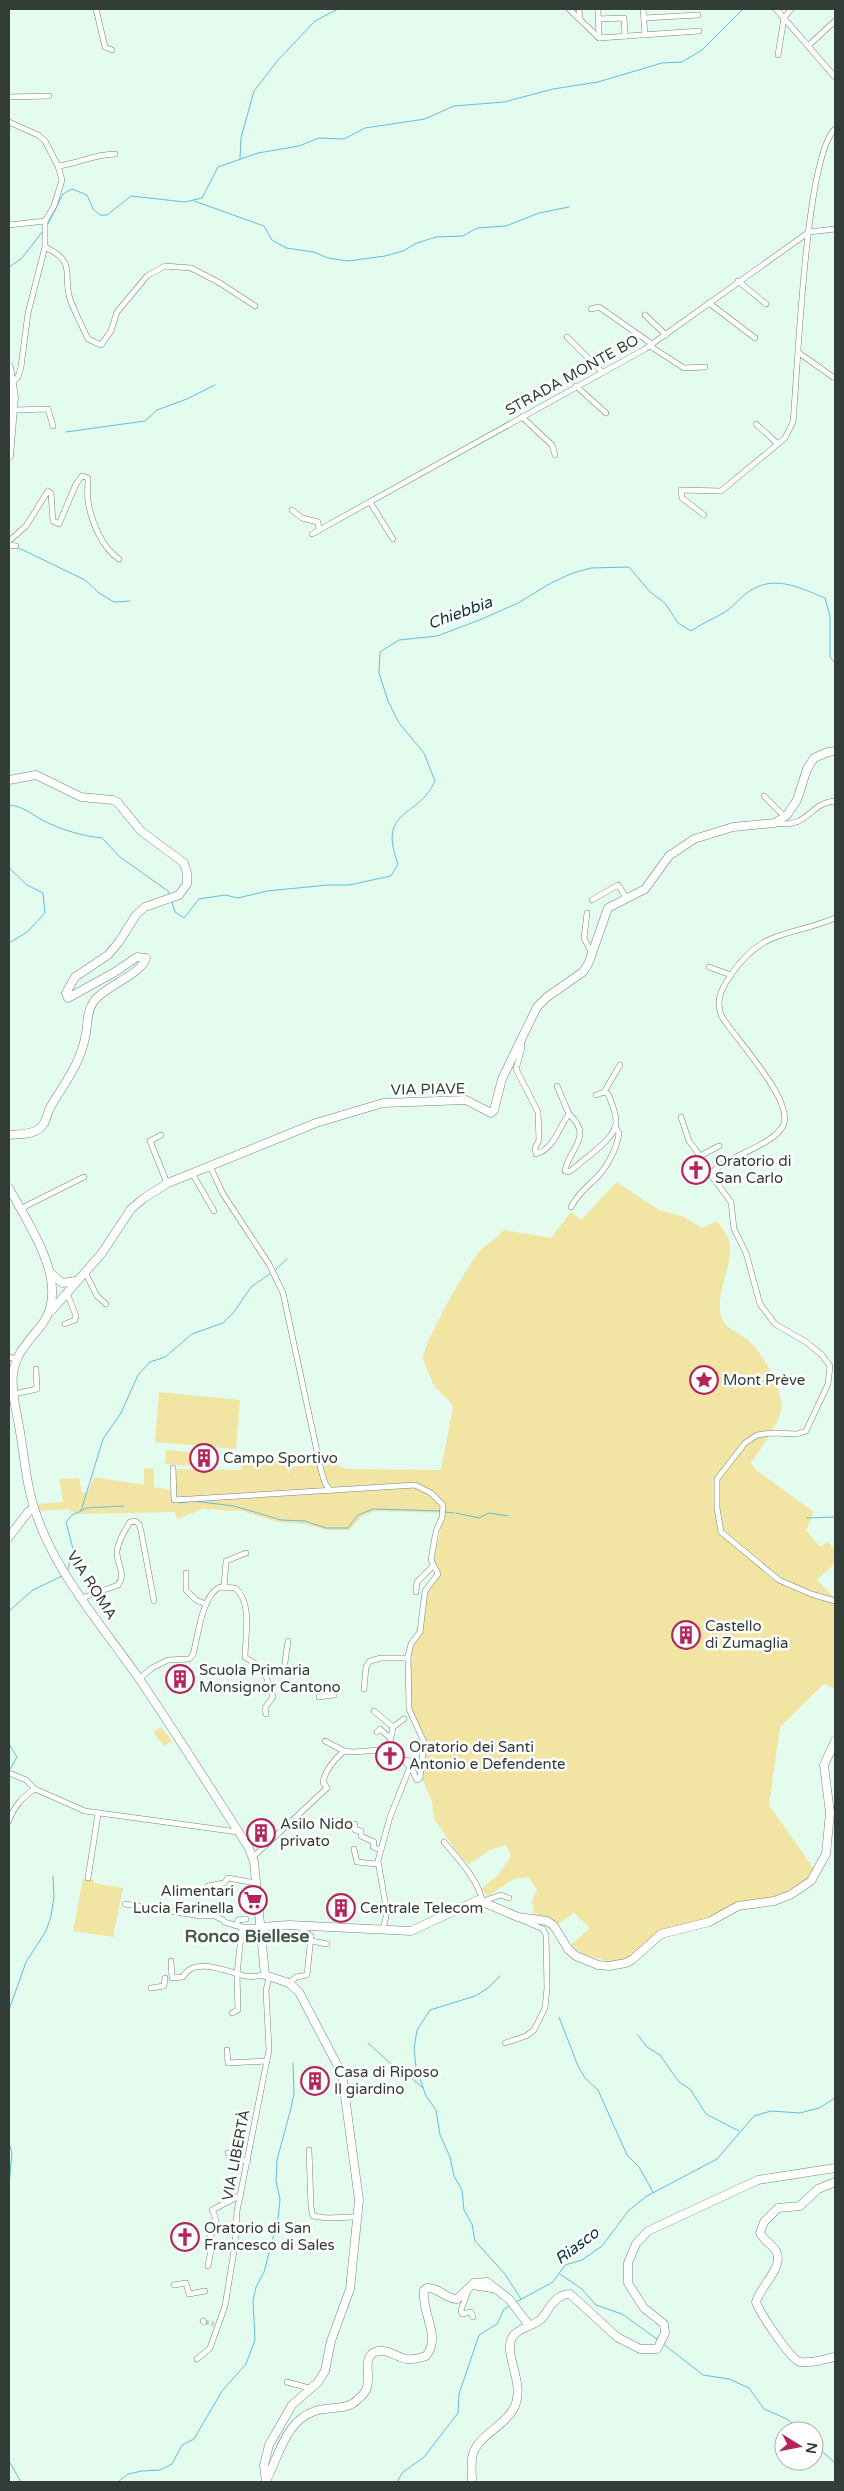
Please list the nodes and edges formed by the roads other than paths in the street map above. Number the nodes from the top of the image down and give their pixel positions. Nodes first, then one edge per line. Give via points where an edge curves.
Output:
1 (96, 9) edge
2 (569, 9) edge
3 (579, 9) edge
4 (598, 9) edge
5 (643, 9) edge
6 (671, 9) edge
7 (776, 9) edge
8 (791, 9) edge
9 (698, 15) dead end
10 (672, 16) junction
11 (644, 18) junction
12 (784, 18) junction
13 (580, 20) junction
14 (598, 20) junction
15 (835, 21) edge
16 (699, 31) dead end
17 (645, 35) junction
18 (625, 36) junction
19 (599, 38) junction
20 (808, 46) junction
21 (112, 50) dead end
22 (778, 55) dead end
23 (835, 77) edge
24 (49, 96) dead end
25 (9, 97) edge
26 (9, 122) edge
27 (835, 128) edge
28 (115, 154) dead end
29 (58, 166) junction
30 (45, 221) junction
31 (9, 226) edge
32 (835, 229) edge
33 (809, 232) junction
34 (46, 247) junction
35 (738, 281) junction
36 (709, 303) junction
37 (766, 304) dead end
38 (254, 306) dead end
39 (591, 308) dead end
40 (645, 315) dead end
41 (666, 335) junction
42 (567, 337) dead end
43 (755, 338) dead end
44 (651, 345) junction
45 (799, 353) junction
46 (705, 367) dead end
47 (9, 368) edge
48 (602, 372) junction
49 (833, 377) dead end
50 (13, 382) junction
51 (576, 386) junction
52 (14, 410) junction
53 (606, 412) dead end
54 (522, 417) junction
55 (756, 424) dead end
56 (53, 426) dead end
57 (10, 432) edge
58 (778, 444) junction
59 (555, 455) dead end
60 (9, 456) edge
61 (370, 502) junction
62 (292, 510) dead end
63 (704, 515) dead end
64 (319, 530) junction
65 (312, 534) dead end
66 (392, 539) dead end
67 (9, 541) edge
68 (9, 545) edge
69 (16, 546) dead end
70 (119, 559) dead end
71 (835, 752) edge
72 (9, 780) edge
73 (764, 796) dead end
74 (835, 802) edge
75 (784, 816) junction
76 (775, 823) junction
77 (626, 898) junction
78 (592, 900) dead end
79 (587, 913) dead end
80 (835, 918) edge
81 (592, 955) junction
82 (709, 967) dead end
83 (731, 975) junction
84 (521, 1040) junction
85 (620, 1065) dead end
86 (557, 1086) dead end
87 (604, 1092) junction
88 (596, 1095) dead end
89 (569, 1114) junction
90 (681, 1117) dead end
91 (615, 1127) junction
92 (9, 1134) edge
93 (161, 1135) dead end
94 (719, 1146) dead end
95 (700, 1156) junction
96 (210, 1166) junction
97 (711, 1172) junction
98 (192, 1173) junction
99 (84, 1178) dead end
100 (167, 1184) junction
101 (9, 1188) edge
102 (571, 1206) dead end
103 (20, 1209) junction
104 (214, 1212) dead end
105 (47, 1264) junction
106 (85, 1272) junction
107 (78, 1280) junction
108 (62, 1283) junction
109 (52, 1289) junction
110 (67, 1292) junction
111 (106, 1304) dead end
112 (49, 1314) junction
113 (65, 1324) dead end
114 (12, 1362) edge
115 (36, 1369) dead end
116 (14, 1394) junction
117 (173, 1468) dead end
118 (330, 1490) junction
119 (34, 1508) junction
120 (9, 1536) edge
121 (246, 1553) dead end
122 (432, 1567) junction
123 (186, 1573) dead end
124 (224, 1586) junction
125 (416, 1592) dead end
126 (82, 1598) junction
127 (154, 1601) dead end
128 (835, 1601) edge
129 (206, 1604) junction
130 (288, 1641) dead end
131 (408, 1658) junction
132 (264, 1670) junction
133 (139, 1679) junction
134 (364, 1689) dead end
135 (334, 1695) dead end
136 (319, 1697) dead end
137 (374, 1711) dead end
138 (266, 1714) dead end
139 (404, 1719) dead end
140 (393, 1727) junction
141 (377, 1732) dead end
142 (390, 1738) junction
143 (325, 1741) dead end
144 (835, 1741) edge
145 (389, 1747) junction
146 (344, 1751) junction
147 (405, 1761) junction
148 (10, 1774) edge
149 (35, 1789) junction
150 (98, 1814) junction
151 (9, 1821) edge
152 (355, 1824) dead end
153 (238, 1832) junction
154 (444, 1842) dead end
155 (354, 1849) dead end
156 (380, 1850) junction
157 (253, 1857) junction
158 (377, 1864) junction
159 (88, 1878) dead end
160 (256, 1883) junction
161 (208, 1886) dead end
162 (509, 1898) dead end
163 (482, 1901) junction
164 (125, 1904) dead end
165 (518, 1917) junction
166 (246, 1919) dead end
167 (296, 1926) junction
168 (239, 1927) junction
169 (260, 1927) junction
170 (383, 1929) junction
171 (311, 1941) junction
172 (327, 1944) dead end
173 (170, 1961) dead end
174 (237, 1974) junction
175 (267, 1977) junction
176 (165, 1978) dead end
177 (289, 1983) junction
178 (151, 1988) dead end
179 (232, 2013) dead end
180 (506, 2043) dead end
181 (227, 2050) dead end
182 (267, 2061) junction
183 (309, 2150) dead end
184 (228, 2152) dead end
185 (248, 2161) junction
186 (835, 2168) edge
187 (835, 2182) edge
188 (241, 2195) junction
189 (356, 2217) junction
190 (210, 2236) dead end
191 (234, 2248) junction
192 (208, 2266) dead end
193 (174, 2285) dead end
194 (498, 2290) junction
195 (205, 2291) dead end
196 (472, 2317) dead end
197 (528, 2324) junction
198 (835, 2357) edge
199 (197, 2359) dead end
200 (287, 2382) dead end
201 (309, 2388) junction
202 (266, 2481) edge
203 (472, 2482) edge

1 - 21 street via 105,47
2 - 13 street
3 - 13 street
4 - 14 street
5 - 11 street
6 - 10 street
7 - 12 street
8 - 12 street
9 - 10 street
10 - 11 street
11 - 17 street
12 - 20 street
12 - 22 street
13 - 19 street
14 - 18 street via 624,18
14 - 19 street
15 - 20 street
16 - 17 street
17 - 18 street
18 - 19 street
20 - 23 street
24 - 25 street
26 - 29 street via 38,135
27 - 33 street via 829,135 818,168
28 - 29 street via 101,154 71,165
29 - 30 street via 62,180 60,190
30 - 31 street
30 - 34 street
32 - 33 street, STRADA MONTE BO
33 - 35 street, STRADA MONTE BO
33 - 45 street
34 - 38 street via 59,254 69,269 70,298 88,339 100,345 111,331 117,312 147,276 166,266 191,268 220,282
34 - 50 street via 28,313 21,367 18,378
35 - 36 street, STRADA MONTE BO
35 - 37 street
36 - 41 street, STRADA MONTE BO
36 - 43 street
39 - 44 street via 599,307
40 - 41 street
41 - 44 street, STRADA MONTE BO
42 - 48 street
44 - 46 street via 684,368
44 - 48 street, STRADA MONTE BO
45 - 49 street
45 - 58 street via 793,422
47 - 50 street
48 - 51 street, STRADA MONTE BO
50 - 52 street
51 - 53 street
51 - 54 street, STRADA MONTE BO
52 - 56 street via 48,409
52 - 57 street
54 - 59 street via 552,445
54 - 61 street, STRADA MONTE BO
55 - 58 street
57 - 60 street
58 - 63 street via 721,491 681,490 682,498
61 - 64 street, STRADA MONTE BO
61 - 66 street
62 - 64 street via 302,518 318,522
64 - 65 street, STRADA MONTE BO
67 - 70 street via 26,526 48,491 51,492 53,521 59,524 82,476 88,478 88,501 98,531
68 - 69 street
71 - 75 street via 814,758 807,768 797,800
72 - 92 street via 36,775 81,797 118,803 141,831 184,862 188,884 179,895 162,900 136,915 108,955 75,977 66,993 68,998 137,957 146,958 141,968 114,984 92,1003 85,1040 46,1122 34,1132
73 - 75 street
74 - 76 street via 826,802 797,824
75 - 76 street
76 - 77 street, VIA PIAVE via 733,827 694,839 668,856 645,889
77 - 78 street via 618,885
77 - 81 street, VIA PIAVE via 608,908
79 - 81 street via 584,938
80 - 83 street via 786,932 756,946
81 - 84 street, VIA PIAVE via 583,972 536,1008
82 - 83 street
83 - 97 street via 717,1003 721,1015 767,1076 786,1119 770,1138
84 - 89 street via 516,1069 538,1112 536,1154 556,1136
84 - 96 street, VIA PIAVE via 502,1079 491,1113 466,1100 384,1103 316,1123
85 - 87 street
86 - 89 street
87 - 88 street
87 - 91 street via 610,1099
89 - 91 street via 581,1131 566,1165 565,1171 568,1172 602,1144
90 - 95 street via 689,1141
91 - 102 street via 619,1133 615,1151 599,1176 579,1193
93 - 100 street via 150,1141
94 - 95 street
95 - 97 street via 704,1169
96 - 98 street, VIA PIAVE
96 - 118 street via 223,1194 269,1264 283,1293 321,1470
97 - 128 street via 731,1202 734,1229 746,1253 760,1304 775,1324 806,1342 830,1366 828,1384 806,1430 798,1434 757,1435 745,1443 717,1479 721,1532 779,1580
98 - 100 street, VIA PIAVE
98 - 104 street
99 - 103 street
100 - 106 street, VIA PIAVE via 131,1209 111,1241
101 - 103 street, VIA ROMA
103 - 105 street, VIA ROMA
105 - 108 street via 53,1276
105 - 109 street, VIA ROMA
106 - 107 street, VIA PIAVE
106 - 111 street via 97,1296
107 - 108 street
107 - 110 street, VIA PIAVE
108 - 109 street
109 - 110 street
109 - 112 street, VIA ROMA
110 - 112 street, VIA PIAVE
110 - 113 street via 76,1316 75,1320
112 - 114 street, VIA ROMA
114 - 116 street, VIA ROMA
115 - 116 street via 37,1389
116 - 119 street, VIA ROMA
117 - 118 street via 174,1500
118 - 122 street via 415,1485 431,1493 443,1505
119 - 120 street
119 - 126 street, VIA ROMA via 46,1538
121 - 124 street via 226,1561
122 - 125 street via 418,1582
122 - 131 street via 438,1574 425,1591 420,1632 411,1644
123 - 129 street via 186,1590
124 - 129 street via 215,1589
124 - 132 street via 235,1588 243,1598 245,1657
126 - 127 street via 121,1581 116,1554 130,1522 135,1521 141,1531
126 - 133 street, VIA ROMA
129 - 133 street via 193,1655 189,1659 168,1660
130 - 132 street via 284,1669
131 - 134 street via 381,1658 368,1662
131 - 147 street via 410,1709 424,1742 420,1778 415,1778 413,1767 408,1760
132 - 138 street via 273,1697 265,1708
133 - 153 street, VIA ROMA
135 - 136 street
137 - 140 street
139 - 140 street
140 - 142 street
141 - 142 street via 380,1729
142 - 145 street
143 - 146 street
144 - 165 street via 824,1765 830,1823 826,1854 811,1881 790,1895 774,1901 738,1906 709,1922 660,1934 633,1959 618,1965 598,1965 584,1960 568,1949 547,1921
145 - 146 street
145 - 147 street
146 - 157 street via 324,1777 327,1788
147 - 156 street via 410,1766 409,1772
148 - 149 street via 26,1780
149 - 150 street via 70,1806
149 - 151 street via 13,1811
150 - 153 street
150 - 159 street
152 - 156 street via 355,1830 361,1831 361,1836 374,1842 373,1847
153 - 157 street, VIA ROMA
154 - 163 street via 466,1870
155 - 158 street via 357,1862
156 - 158 street
157 - 160 street, VIA ROMA
158 - 170 street via 385,1901
160 - 161 street via 228,1878 224,1883
160 - 169 street, VIA ROMA
162 - 163 street via 501,1895
163 - 165 street
163 - 170 street via 467,1904 410,1932
164 - 168 street via 215,1916
165 - 180 street via 543,1930 546,1935 546,2001 534,2030
166 - 168 street via 238,1920
167 - 169 street
167 - 170 street
167 - 171 street via 311,1936
168 - 169 street
168 - 174 street
169 - 175 street, VIA ROMA
171 - 172 street
171 - 177 street via 307,1975 296,1977
173 - 174 street via 172,1978 183,1977 192,1967
174 - 175 street
174 - 179 street via 238,2010
175 - 177 street
175 - 182 street, VIA LIBERTÀ
176 - 178 street via 164,1986
177 - 189 street via 302,1998 342,2074 359,2194
181 - 182 street via 228,2063
182 - 185 street, VIA LIBERTÀ
183 - 189 street via 313,2216
184 - 185 street via 232,2159
185 - 188 street, VIA LIBERTÀ
186 - 197 street via 758,2180 662,2223 642,2237 628,2264 628,2283 644,2308 664,2324 665,2333 657,2349 640,2349 617,2338 570,2294 555,2300 540,2320
187 - 198 street via 818,2188 800,2206 778,2208 764,2222 760,2233 777,2252 778,2262 756,2302 785,2350 794,2358 809,2362
188 - 190 street via 212,2210 216,2217 215,2229
188 - 191 street, VIA LIBERTÀ
189 - 201 street via 350,2289 331,2342 325,2372
191 - 192 street via 212,2245
191 - 199 street, VIA LIBERTÀ via 225,2306 215,2325 210,2348
193 - 195 street via 186,2283 189,2294
194 - 196 street via 476,2286 469,2290 460,2310 462,2314 471,2312
194 - 197 street via 516,2306
194 - 202 street via 487,2282 474,2283 457,2299 450,2299 437,2289 424,2290 433,2343 426,2356 409,2359 383,2351 372,2354 368,2360 364,2394 356,2402 316,2411 291,2429
197 - 203 street via 514,2335 509,2344 519,2381 515,2406 507,2419 476,2446 472,2458
200 - 201 street
201 - 202 street via 292,2405 269,2446 264,2464

